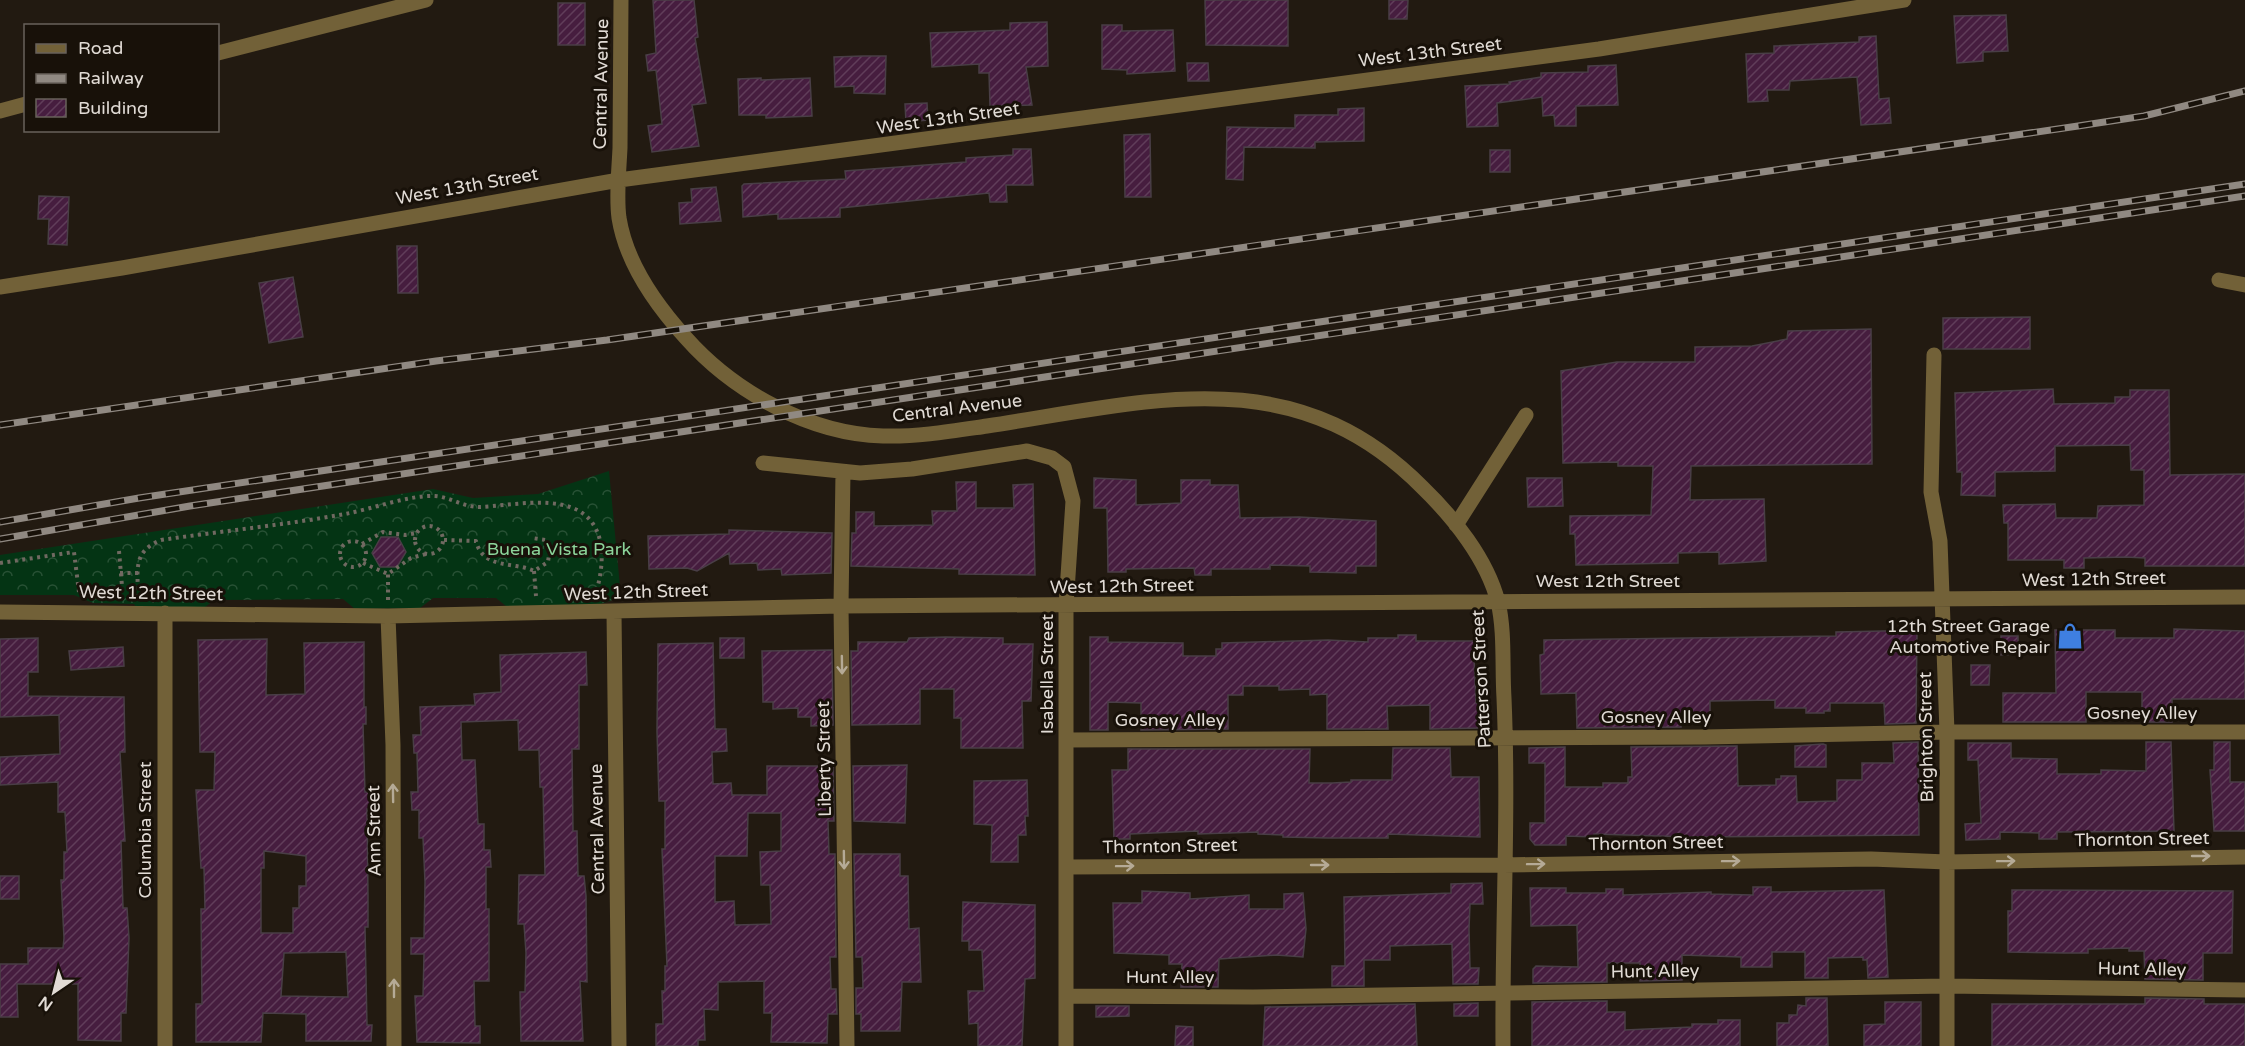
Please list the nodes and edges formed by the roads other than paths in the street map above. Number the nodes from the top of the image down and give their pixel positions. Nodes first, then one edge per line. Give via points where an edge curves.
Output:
1 (426, 0) edge
2 (621, 0) edge
3 (1904, 0) edge
4 (219, 53) edge
5 (24, 105) edge
6 (0, 111) edge
7 (619, 180) junction
8 (2219, 280) dead end
9 (2245, 285) edge
10 (0, 287) edge
11 (1934, 355) dead end
12 (1292, 408) joint
13 (1526, 415) dead end
14 (764, 463) dead end
15 (843, 472) junction
16 (1456, 525) junction
17 (2245, 597) edge
18 (1940, 600) junction
19 (1498, 601) junction
20 (841, 606) junction
21 (1066, 606) junction
22 (0, 612) edge
23 (614, 612) junction
24 (165, 613) junction
25 (388, 616) junction
26 (1947, 732) junction
27 (2245, 732) edge
28 (1505, 738) junction
29 (1066, 740) junction
30 (2245, 857) edge
31 (1947, 862) junction
32 (1503, 865) junction
33 (1067, 867) junction
34 (1947, 986) junction
35 (2245, 990) edge
36 (1502, 992) junction
37 (1066, 996) junction
38 (165, 1046) edge
39 (394, 1046) edge
40 (619, 1046) edge
41 (847, 1046) edge
42 (1066, 1046) edge
43 (1503, 1046) edge
44 (1947, 1046) edge

1 - 4 street
2 - 7 street, Central Avenue
3 - 7 street, West 13th Street via 1599,49
5 - 6 street
7 - 10 street, West 13th Street
7 - 12 street, Central Avenue via 619,217 631,255 674,325 705,360 741,386 810,422 883,436 931,434 1169,399 1250,399
8 - 9 street
11 - 18 street, Brighton Street via 1931,492 1940,542
12 - 16 street, Patterson Street via 1374,446 1407,472
13 - 16 street
14 - 15 street, Isabella Street
15 - 20 street, Liberty Street
15 - 21 street, Isabella Street via 912,469 1027,451 1052,458 1064,467 1073,501
16 - 19 street, Patterson Street
17 - 18 street, West 12th Street
18 - 19 street, West 12th Street
18 - 26 street, Brighton Street
19 - 21 street, West 12th Street
19 - 28 street, Patterson Street
20 - 21 street, West 12th Street
20 - 23 street, West 12th Street
20 -> 41 street, Liberty Street
21 - 29 street, Isabella Street
22 - 24 street, West 12th Street
23 - 25 street, West 12th Street
23 - 40 street, Central Avenue
24 - 25 street, West 12th Street
24 - 38 street, Columbia Street
39 -> 25 street, Ann Street via 393,744
26 - 27 street, Gosney Alley
26 - 28 street, Gosney Alley
26 - 31 street, Brighton Street
28 - 29 street, Gosney Alley
28 - 32 street, Patterson Street
29 - 33 street, Isabella Street
31 -> 30 street, Thornton Street
32 -> 31 street, Thornton Street via 1871,859
31 - 34 street, Brighton Street
33 -> 32 street, Thornton Street
32 - 36 street, Patterson Street
33 - 37 street, Isabella Street
34 - 35 street, Hunt Alley
34 - 36 street, Hunt Alley
34 - 44 street, Brighton Street
36 - 37 street, Hunt Alley
36 - 43 street, Patterson Street
37 - 42 street, Isabella Street

